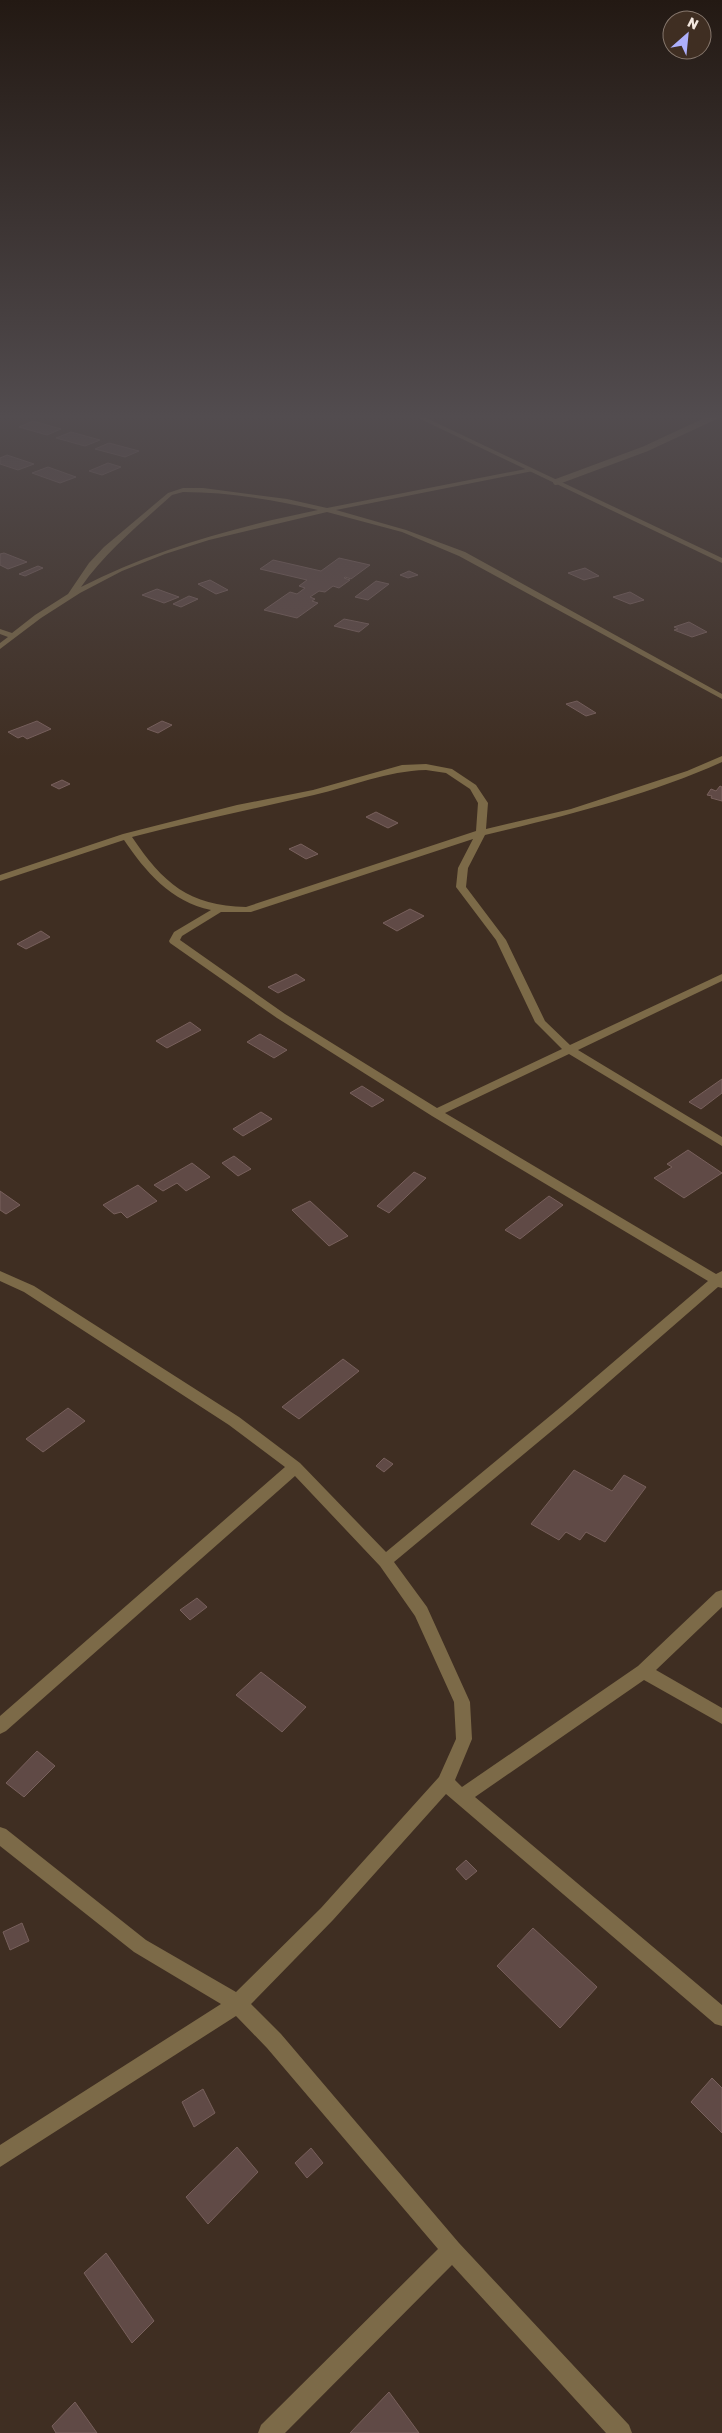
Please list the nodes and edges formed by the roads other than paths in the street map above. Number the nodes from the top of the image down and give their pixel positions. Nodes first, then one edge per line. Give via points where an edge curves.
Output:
1 (128, 530) edge
2 (235, 530) edge
3 (399, 530) edge
4 (656, 530) edge
5 (722, 561) edge
6 (71, 596) junction
7 (0, 631) edge
8 (12, 636) junction
9 (0, 647) edge
10 (722, 697) edge
11 (722, 759) edge
12 (481, 834) junction
13 (126, 836) junction
14 (0, 871) edge
15 (15, 871) junction
16 (0, 878) edge
17 (217, 910) junction
18 (722, 977) edge
19 (568, 1049) junction
20 (436, 1113) junction
21 (722, 1142) edge
22 (0, 1276) edge
23 (720, 1280) edge
24 (295, 1467) junction
25 (385, 1561) junction
26 (722, 1597) edge
27 (644, 1670) junction
28 (722, 1717) edge
29 (0, 1726) edge
30 (445, 1783) junction
31 (462, 1797) junction
32 (0, 1835) edge
33 (238, 2004) junction
34 (722, 2017) edge
35 (0, 2157) edge
36 (452, 2250) junction
37 (269, 2433) edge
38 (621, 2433) edge

1 - 6 street via 92,565
2 - 6 street via 192,541 133,564
3 - 10 street via 462,554
4 - 5 street
6 - 8 street
7 - 8 street
8 - 9 street
11 - 12 street via 690,773 574,811
12 - 13 street via 483,804 472,787 449,771 426,767 402,768
12 - 17 street via 247,910
12 - 19 street via 463,868 461,887 501,940 540,1022
13 - 15 street
13 - 17 street via 161,882
14 - 15 street
15 - 16 street
17 - 20 street via 178,934 174,941 281,1016
18 - 19 street
19 - 20 street
19 - 21 street
20 - 23 street
22 - 24 street via 29,1289 218,1411
23 - 25 street
24 - 25 street
24 - 29 street
25 - 30 street via 421,1612 462,1702 464,1739
26 - 27 street
27 - 28 street
27 - 31 street
30 - 31 street
30 - 33 street via 326,1914
31 - 34 street
32 - 33 street via 140,1946
33 - 35 street
33 - 36 street via 274,2041
36 - 37 street
36 - 38 street

